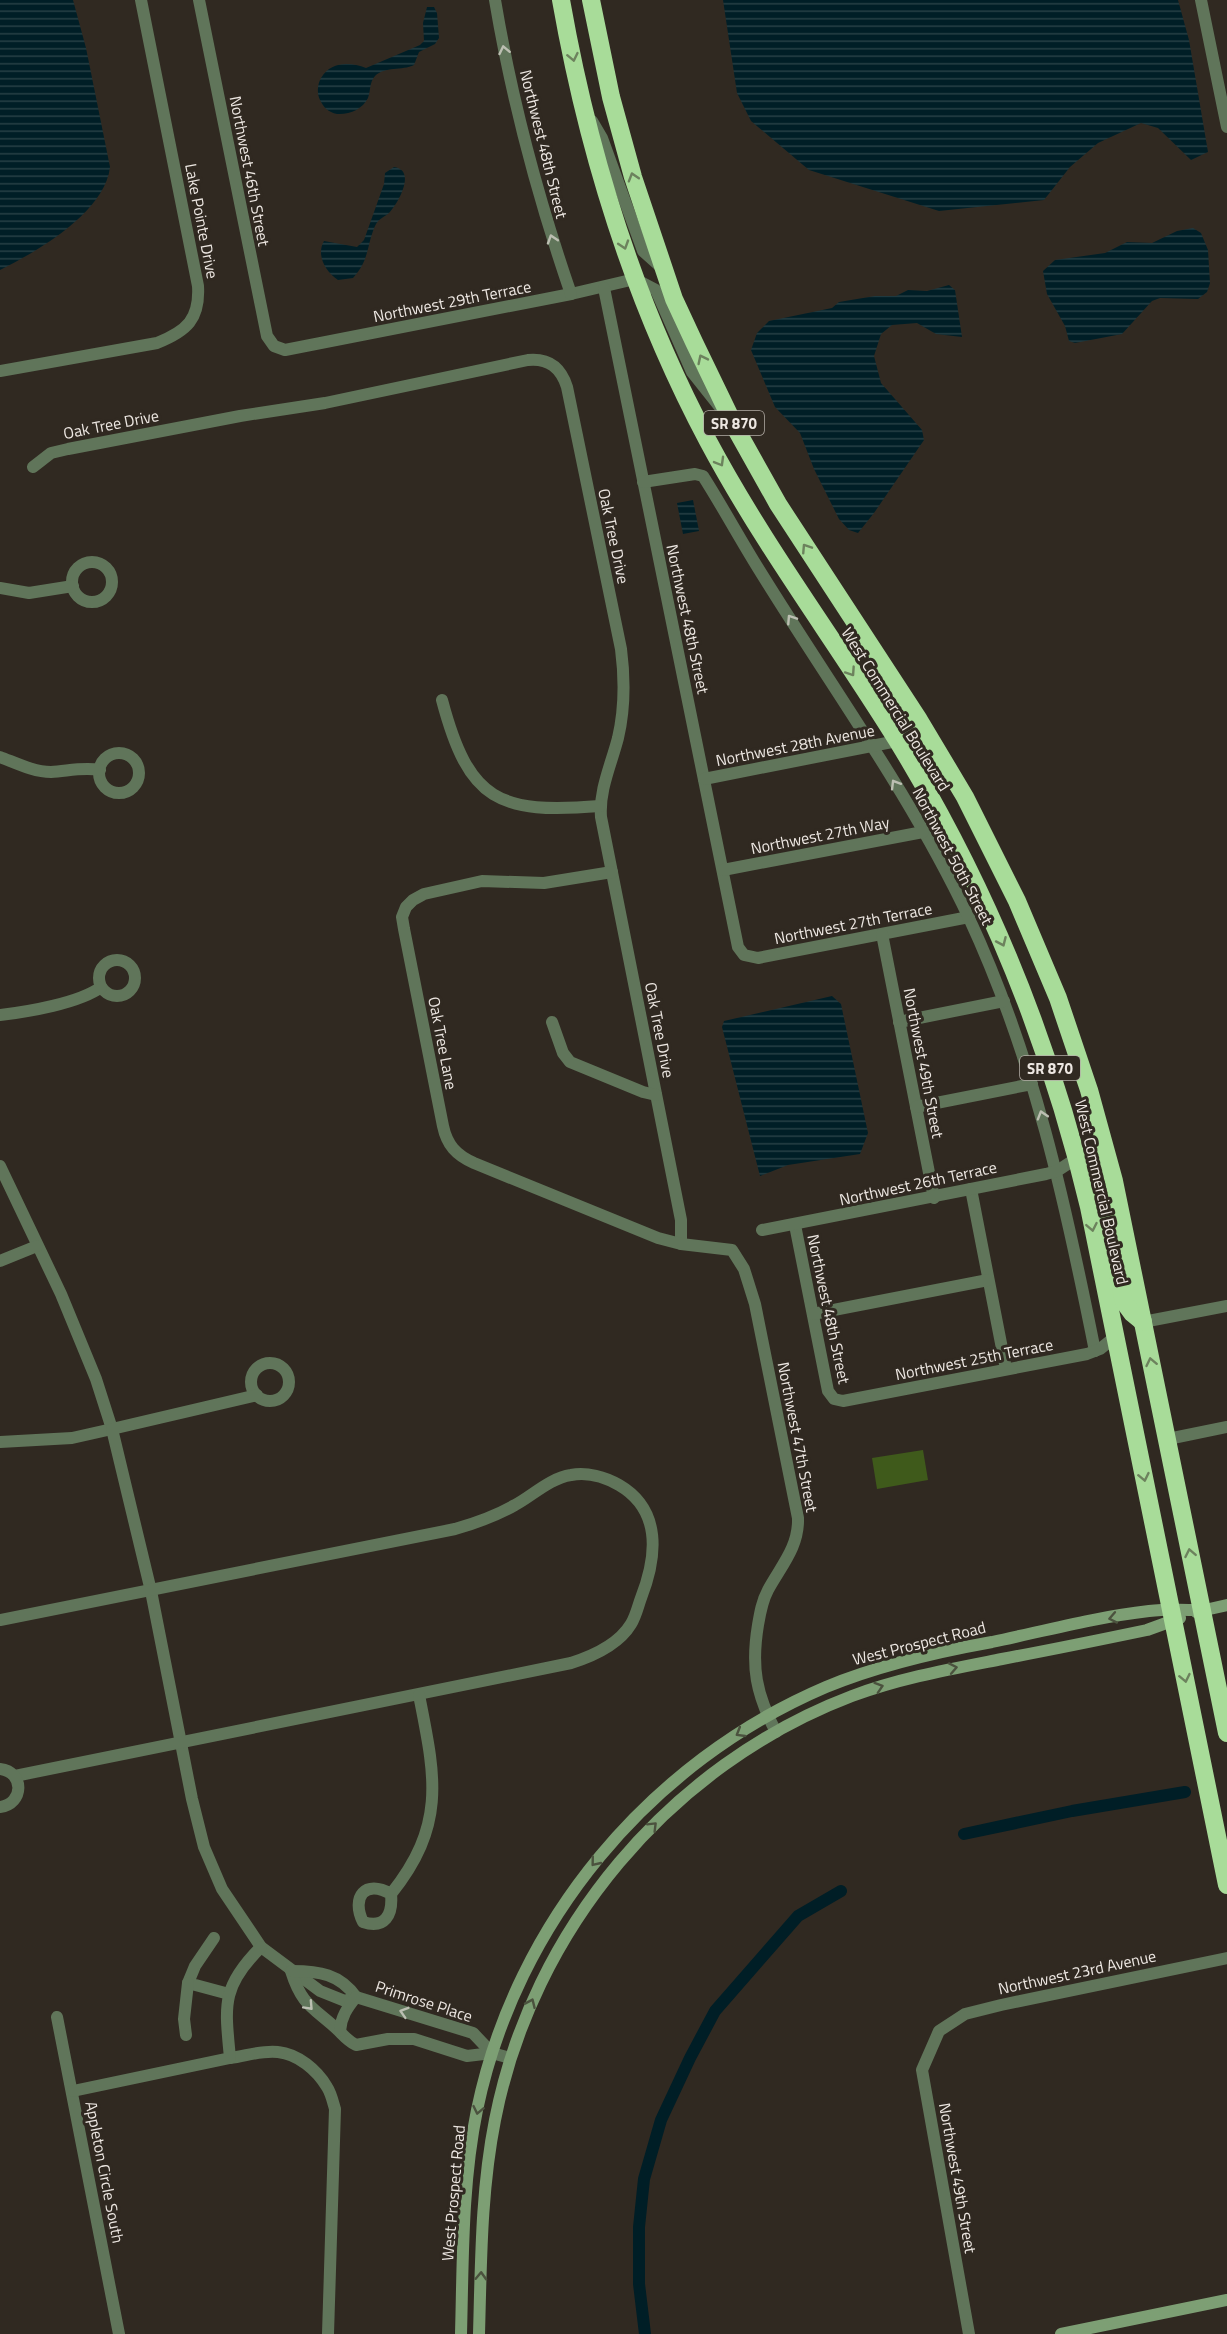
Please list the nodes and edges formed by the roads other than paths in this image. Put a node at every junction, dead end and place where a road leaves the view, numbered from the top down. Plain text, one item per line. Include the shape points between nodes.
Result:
1 (141, 0) edge
2 (200, 0) edge
3 (495, 0) edge
4 (561, 0) edge
5 (591, 0) edge
6 (1201, 0) edge
7 (582, 104) junction
8 (1227, 127) edge
9 (664, 269) junction
10 (635, 279) junction
11 (604, 288) junction
12 (571, 294) junction
13 (274, 346) joint
14 (0, 371) edge
15 (736, 429) junction
16 (33, 467) dead end
17 (643, 482) junction
18 (73, 586) dead end
19 (0, 588) edge
20 (442, 700) dead end
21 (919, 720) junction
22 (897, 741) junction
23 (873, 746) junction
24 (0, 757) edge
25 (100, 770) dead end
26 (704, 779) junction
27 (600, 806) junction
28 (923, 832) junction
29 (723, 870) junction
30 (612, 872) junction
31 (969, 917) junction
32 (882, 934) junction
33 (744, 955) joint
34 (101, 987) dead end
35 (1004, 1001) junction
36 (0, 1015) edge
37 (552, 1022) dead end
38 (899, 1022) junction
39 (1032, 1084) junction
40 (656, 1095) junction
41 (916, 1107) junction
42 (1077, 1158) junction
43 (0, 1166) edge
44 (1057, 1171) junction
45 (971, 1189) junction
46 (934, 1198) junction
47 (795, 1225) junction
48 (762, 1230) dead end
49 (681, 1244) junction
50 (37, 1246) junction
51 (0, 1261) edge
52 (988, 1280) junction
53 (1227, 1306) edge
54 (813, 1314) junction
55 (1143, 1322) junction
56 (1115, 1337) junction
57 (1095, 1351) junction
58 (1006, 1369) junction
59 (257, 1395) dead end
60 (834, 1399) joint
61 (1227, 1427) edge
62 (112, 1429) junction
63 (1168, 1439) junction
64 (0, 1442) edge
65 (151, 1591) junction
66 (1227, 1605) edge
67 (1202, 1610) junction
68 (1172, 1615) junction
69 (0, 1620) edge
70 (418, 1695) junction
71 (768, 1716) junction
72 (776, 1732) junction
73 (1227, 1733) edge
74 (181, 1742) junction
75 (0, 1769) edge
76 (15, 1776) junction
77 (1205, 1779) junction
78 (0, 1808) edge
79 (1227, 1829) edge
80 (1227, 1885) edge
81 (391, 1894) dead end
82 (214, 1938) dead end
83 (261, 1947) junction
84 (1227, 1958) edge
85 (291, 1971) junction
86 (188, 1983) junction
87 (229, 1994) junction
88 (357, 1996) junction
89 (57, 2017) dead end
90 (340, 2031) junction
91 (939, 2031) joint
92 (186, 2035) dead end
93 (492, 2053) junction
94 (230, 2058) junction
95 (510, 2058) junction
96 (73, 2091) junction
97 (1227, 2300) edge
98 (118, 2334) edge
99 (328, 2334) edge
100 (461, 2334) edge
101 (479, 2334) edge
102 (969, 2334) edge
103 (1061, 2334) edge

1 - 14 street, Lake Pointe Drive via 199,304 189,324 157,343
2 - 13 street, Northwest 46th Street via 267,336
12 -> 3 street, Northwest 48th Street via 522,134
4 -> 7 highway, West Commercial Boulevard / SR 870
9 -> 5 highway, West Commercial Boulevard / SR 870 via 611,96
6 - 8 street
7 - 9 street, West Commercial Boulevard via 602,138 643,251
7 -> 10 highway, West Commercial Boulevard / SR 870
15 -> 9 highway, West Commercial Boulevard / SR 870
10 - 11 street, Northwest 29th Terrace
10 - 15 street, West Commercial Boulevard via 656,290 692,372
10 -> 22 highway, West Commercial Boulevard / SR 870 via 666,356 708,441 754,522
11 - 12 street, Northwest 29th Terrace
11 - 17 street, Northwest 48th Street
12 - 13 street, Northwest 29th Terrace via 285,350
21 -> 15 highway, West Commercial Boulevard / SR 870 via 778,504
16 - 27 street, Oak Tree Drive via 51,453 68,448 325,403 528,360 555,365 567,387 624,669 621,724
23 -> 17 street, Northwest 50th Street via 703,476
17 - 26 street, Northwest 48th Street
18 - 19 street via 29,593
20 - 27 street via 460,755 492,795 540,808
21 - 22 street, Northwest 28th Avenue
21 - 55 highway, West Commercial Boulevard / SR 870 via 1004,873 1058,998 1106,1151
22 - 23 street, Northwest 28th Avenue
22 -> 42 highway, West Commercial Boulevard / SR 870 via 956,847 1004,946 1052,1073
23 - 26 street, Northwest 28th Avenue
28 -> 23 street, Northwest 50th Street
24 - 25 street via 41,771
26 - 29 street, Northwest 48th Street
27 - 30 street, Oak Tree Drive
28 - 29 street, Northwest 27th Way
28 - 31 street, Northwest 50th Street
29 - 33 street, Northwest 48th Street via 738,946
30 - 40 street, Oak Tree Drive
30 - 49 street, Oak Tree Lane via 555,882 482,881 424,894 406,907 402,917 404,929 443,1126 455,1152 665,1241
31 - 32 street, Northwest 27th Terrace
31 - 35 street, Northwest 50th Street
32 - 33 street, Northwest 27th Terrace via 758,958
32 - 38 street, Northwest 49th Street
34 - 36 street via 74,1000
35 - 38 street
35 - 39 street, Northwest 50th Street
37 - 40 street via 570,1062
38 - 41 street, Northwest 49th Street
39 - 41 street
44 -> 39 street, Northwest 50th Street
40 - 49 street, Oak Tree Drive via 681,1220
41 - 46 street, Northwest 49th Street
42 - 44 street, Northwest 26th Terrace
42 - 55 highway via 1103,1210 1124,1302
42 -> 56 highway, West Commercial Boulevard / SR 870
43 - 50 street
44 - 45 street, Northwest 26th Terrace
44 - 57 street, Northwest 50th Street
45 - 46 street, Northwest 26th Terrace
45 - 52 street
46 - 47 street, Northwest 26th Terrace
47 - 48 street, Northwest 26th Terrace
47 - 54 street, Northwest 48th Street
49 - 71 street, Northwest 47th Street via 732,1250 744,1269 755,1304 798,1518 794,1544 763,1603 755,1644 755,1675
50 - 51 street
50 - 62 street via 96,1379
52 - 54 street
52 - 58 street
53 - 55 street
54 - 60 street, Northwest 48th Street via 828,1391
63 -> 55 highway, West Commercial Boulevard / SR 870
56 - 57 street, Northwest 25th Terrace
56 -> 68 highway, West Commercial Boulevard / SR 870
57 - 58 street, Northwest 25th Terrace
58 - 60 street, Northwest 25th Terrace via 843,1401
59 - 62 street
61 - 63 street
62 - 64 street via 72,1438
62 - 65 street
67 -> 63 highway, West Commercial Boulevard / SR 870
65 - 69 street
65 - 70 street via 455,1529 504,1510 570,1475 608,1479 632,1493 647,1515 654,1539 650,1577 631,1624 616,1640 592,1656 571,1663
65 - 74 street
66 - 67 main road, West Prospect Road
67 - 68 main road, West Prospect Road
67 - 73 highway, West Commercial Boulevard / SR 870
68 -> 71 main road, West Prospect Road via 1149,1611 922,1656 829,1686
72 -> 68 main road, West Prospect Road via 852,1696 907,1678 1148,1630
68 -> 77 highway, West Commercial Boulevard / SR 870
70 - 74 street
70 - 81 street via 432,1769 430,1814 421,1849
71 - 72 street, Northwest 47th Street
71 -> 93 main road, West Prospect Road via 682,1774 605,1850 565,1903 533,1956 514,1993
95 -> 72 main road, West Prospect Road via 554,1956 613,1870 692,1790
74 - 76 street
74 - 83 street via 204,1847 222,1889
75 - 76 street
76 - 78 street via 19,1787 16,1799
77 - 79 highway
77 - 80 highway, West Commercial Boulevard / SR 870
82 - 86 street
83 - 85 street
83 - 87 street via 245,1963
84 - 91 street, Northwest 23rd Avenue via 1000,2005 966,2014
85 - 88 street via 318,1971 334,1977
85 - 88 street via 336,1999 345,2001
85 -> 90 street via 303,2001
86 - 87 street
86 - 92 street
87 - 94 street via 226,2022
88 - 90 street via 344,2015
93 -> 88 street, Primrose Place via 473,2033
89 - 96 street, Appleton Circle South
90 - 93 street via 356,2045 414,2039 467,2056
91 - 102 street, Northwest 49th Street via 922,2070
93 - 95 street
93 -> 100 main road, West Prospect Road via 477,2110 468,2170
94 - 96 street
94 - 99 street via 280,2052 298,2058 328,2088 335,2109
101 -> 95 main road, West Prospect Road via 487,2165
96 - 98 street, Appleton Circle South
97 - 103 main road

